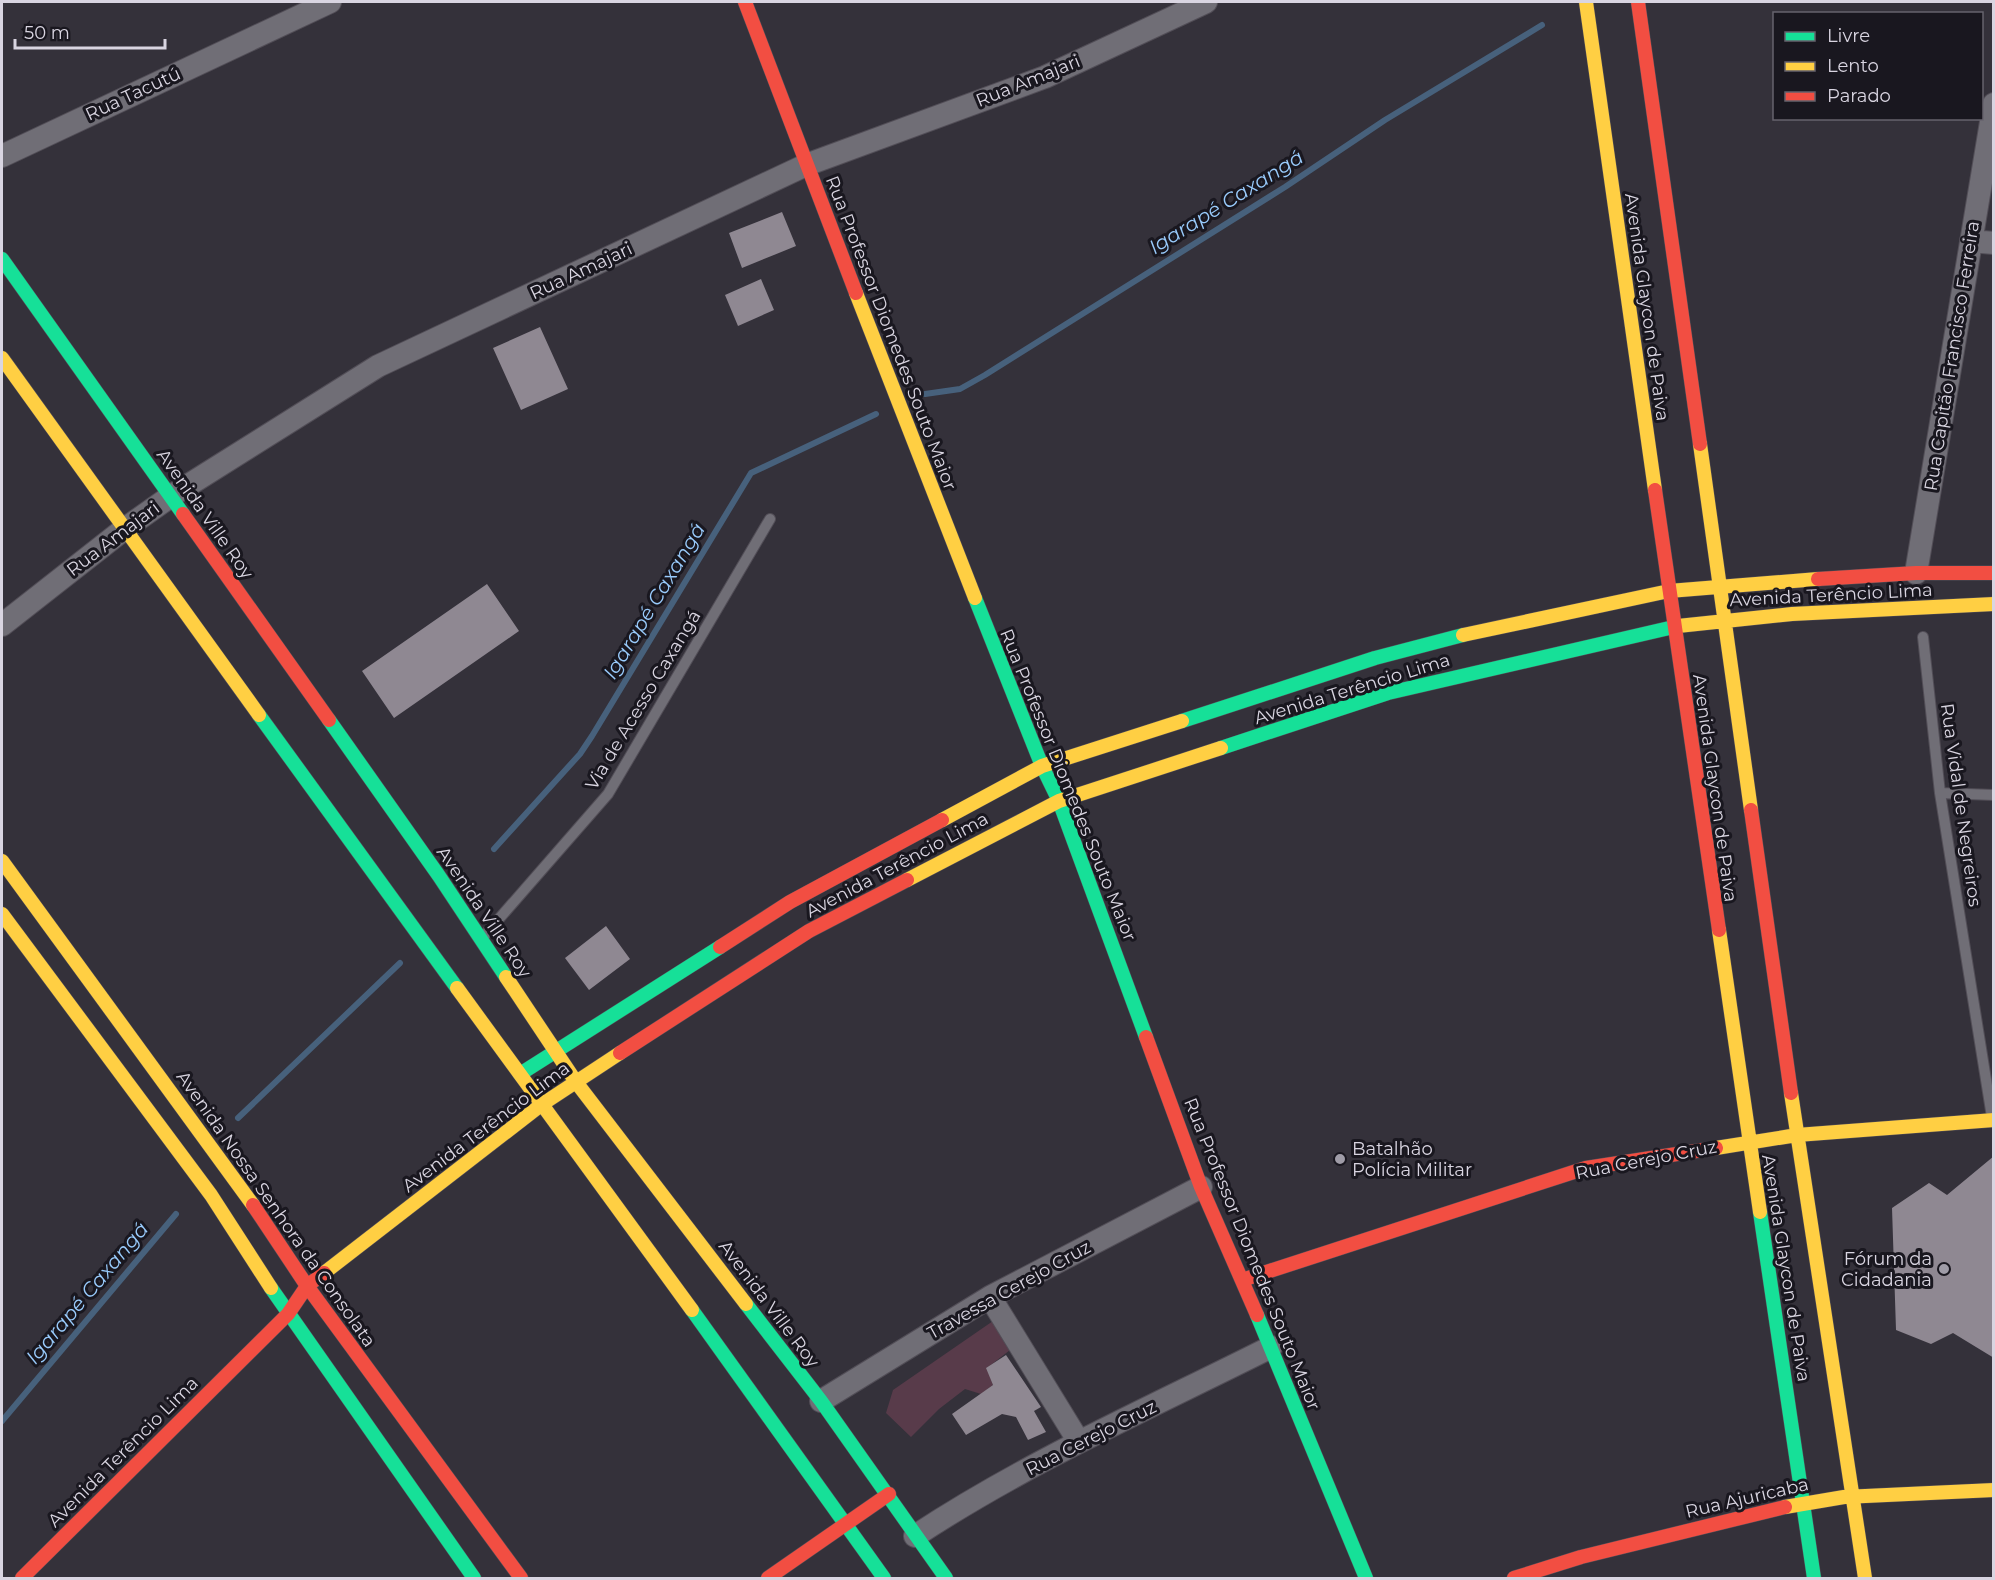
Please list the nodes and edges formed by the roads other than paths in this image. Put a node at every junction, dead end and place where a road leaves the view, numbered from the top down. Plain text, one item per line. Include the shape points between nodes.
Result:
1 (330, 2) edge
2 (745, 2) edge
3 (1206, 2) edge
4 (1586, 2) edge
5 (1638, 2) edge
6 (1994, 104) edge
7 (2, 156) edge
8 (806, 165) junction
9 (1982, 242) edge
10 (2, 259) edge
11 (2, 358) edge
12 (171, 496) junction
13 (770, 519) dead end
14 (123, 530) junction
15 (1916, 573) junction
16 (1994, 573) edge
17 (1719, 585) junction
18 (1669, 591) junction
19 (1994, 604) edge
20 (1725, 619) junction
21 (2, 625) edge
22 (1674, 626) junction
23 (1456, 637) junction
24 (1923, 637) dead end
25 (1461, 665) junction
26 (1042, 766) junction
27 (1940, 793) junction
28 (1994, 795) edge
29 (1059, 801) junction
30 (2, 861) edge
31 (2, 914) edge
32 (477, 936) junction
33 (557, 1049) junction
34 (520, 1074) junction
35 (576, 1082) junction
36 (541, 1104) junction
37 (1993, 1120) edge
38 (1797, 1135) junction
39 (1748, 1141) junction
40 (1201, 1187) junction
41 (1242, 1280) junction
42 (307, 1286) junction
43 (990, 1297) junction
44 (288, 1314) junction
45 (1271, 1347) junction
46 (820, 1401) junction
47 (1079, 1442) junction
48 (1994, 1490) edge
49 (889, 1494) junction
50 (1851, 1497) junction
51 (1803, 1502) junction
52 (845, 1526) junction
53 (915, 1536) junction
54 (22, 1578) edge
55 (474, 1578) edge
56 (521, 1578) edge
57 (768, 1578) edge
58 (884, 1578) edge
59 (946, 1578) edge
60 (1366, 1578) edge
61 (1514, 1578) edge
62 (1814, 1578) edge
63 (1864, 1578) edge

1 - 7 street, Rua Tacutú
2 - 8 main road, Rua Professor Diomedes Souto Maior
3 - 8 street, Rua Amajari via 1045,77
4 - 18 main road, Avenida Glaycon de Paiva
5 - 17 main road, Avenida Glaycon de Paiva
6 - 9 street, Rua Capitão Francisco Ferreira
8 - 12 street, Rua Amajari via 378,366
8 - 26 main road, Rua Professor Diomedes Souto Maior
9 - 15 street, Rua Capitão Francisco Ferreira
10 - 12 main road, Avenida Ville Roy
11 - 14 main road
12 - 14 street, Rua Amajari
12 - 32 main road, Avenida Ville Roy via 439,876
13 - 32 lane, Via de Acesso Caxangá via 608,794
14 - 21 street, Rua Amajari
14 - 34 main road
15 - 16 main road, Avenida Terêncio Lima
15 - 17 main road, Avenida Terêncio Lima
17 - 18 main road, Avenida Terêncio Lima
17 - 20 main road, Avenida Glaycon de Paiva
18 - 22 main road, Avenida Glaycon de Paiva
18 - 23 main road, Avenida Terêncio Lima
19 - 20 main road, Avenida Terêncio Lima
20 - 22 main road, Avenida Terêncio Lima
20 - 38 main road, Avenida Glaycon de Paiva
22 - 25 main road, Avenida Terêncio Lima
22 - 39 main road, Avenida Glaycon de Paiva
23 - 25 main road
23 - 26 main road, Avenida Terêncio Lima via 1375,658
24 - 27 lane, Rua Vidal de Negreiros
25 - 29 main road, Avenida Terêncio Lima via 1388,693
26 - 29 main road, Rua Professor Diomedes Souto Maior
26 - 33 main road, Avenida Terêncio Lima via 790,902
27 - 28 lane
27 - 37 lane, Rua Vidal de Negreiros
29 - 35 main road, Avenida Terêncio Lima via 809,931
29 - 40 main road, Rua Professor Diomedes Souto Maior
30 - 42 main road, Avenida Nossa Senhora da Consolata via 231,1172
31 - 44 main road via 211,1195
32 - 33 main road, Avenida Ville Roy
33 - 34 main road, Avenida Terêncio Lima
33 - 35 main road, Avenida Ville Roy
34 - 36 main road
35 - 36 main road, Avenida Terêncio Lima
35 - 46 main road, Avenida Ville Roy
36 - 42 main road, Avenida Terêncio Lima
36 - 52 main road via 782,1432
37 - 38 main road, Rua Cerejo Cruz
38 - 39 main road, Rua Cerejo Cruz
38 - 50 main road, Avenida Glaycon de Paiva
39 - 41 main road, Rua Cerejo Cruz via 1586,1168
39 - 51 main road, Avenida Glaycon de Paiva
40 - 41 main road, Rua Professor Diomedes Souto Maior
40 - 43 street, Travessa Cerejo Cruz
41 - 45 main road, Rua Professor Diomedes Souto Maior
42 - 44 main road, Avenida Terêncio Lima
42 - 56 main road, Avenida Nossa Senhora da Consolata
43 - 46 street, Travessa Cerejo Cruz
43 - 47 street
44 - 54 main road, Avenida Terêncio Lima
44 - 55 main road
45 - 47 street, Rua Cerejo Cruz
45 - 60 main road, Rua Professor Diomedes Souto Maior
46 - 49 main road, Avenida Ville Roy
47 - 53 street, Rua Cerejo Cruz
48 - 50 main road, Rua Ajuricaba
49 - 52 main road
49 - 53 main road, Avenida Ville Roy
50 - 51 main road, Rua Ajuricaba
50 - 63 main road, Avenida Glaycon de Paiva
51 - 61 main road, Rua Ajuricaba via 1581,1557
51 - 62 main road, Avenida Glaycon de Paiva
52 - 57 main road
52 - 58 main road
53 - 59 main road, Avenida Ville Roy

